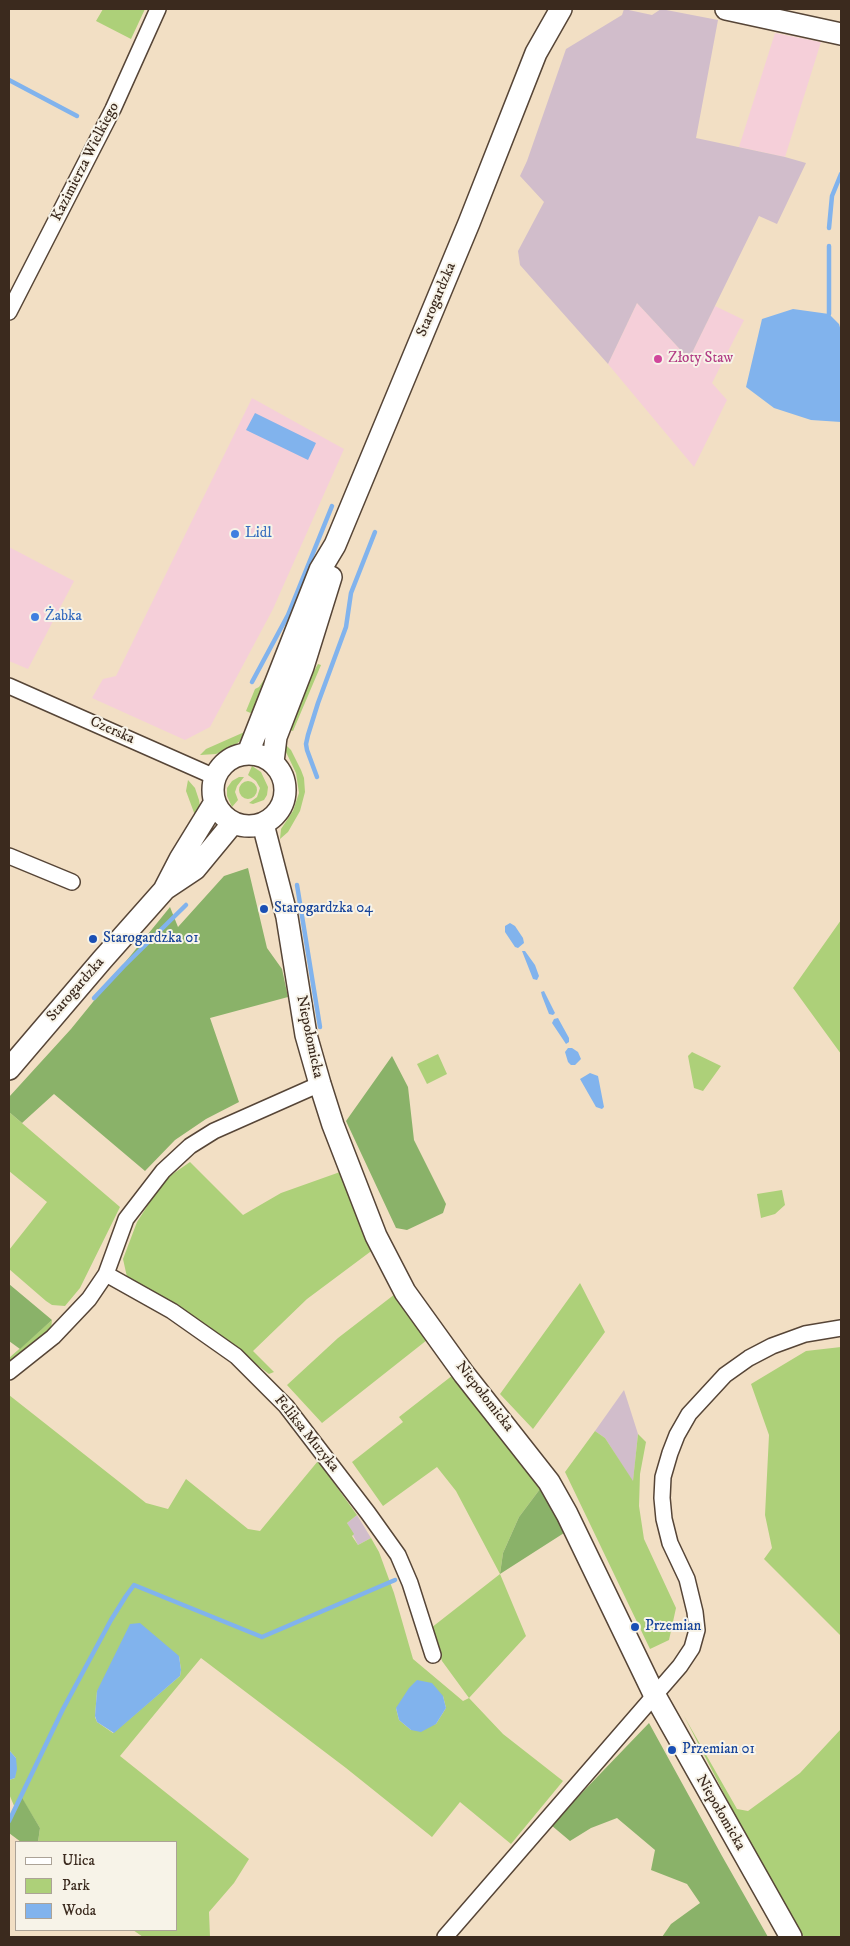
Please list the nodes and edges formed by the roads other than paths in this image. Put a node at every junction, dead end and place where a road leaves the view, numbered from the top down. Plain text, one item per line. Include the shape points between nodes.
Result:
1 (158, 9) edge
2 (543, 9) edge
3 (561, 9) edge
4 (726, 9) edge
5 (841, 34) edge
6 (536, 53) junction
7 (9, 312) edge
8 (335, 545) junction
9 (9, 686) edge
10 (248, 753) junction
11 (273, 762) junction
12 (215, 777) junction
13 (214, 802) junction
14 (233, 823) junction
15 (263, 824) junction
16 (9, 856) edge
17 (72, 882) dead end
18 (165, 889) junction
19 (9, 1069) edge
20 (320, 1084) junction
21 (106, 1274) junction
22 (841, 1328) edge
23 (9, 1372) edge
24 (433, 1655) dead end
25 (654, 1694) junction
26 (445, 1937) edge
27 (791, 1937) edge

1 - 7 street, Kazimierza Wielkiego via 112,110
2 - 6 main road, Starogardzka
3 - 6 main road, Starogardzka
4 - 5 main road
6 - 8 main road, Starogardzka
8 - 10 main road, Starogardzka via 320,570
8 - 11 main road, Starogardzka via 332,575 303,667 276,737
9 - 12 street, Czerska
10 - 11 main road
10 - 12 main road via 228,760
11 - 15 main road via 285,783 285,796 274,817
12 - 13 main road
13 - 14 main road
13 - 18 main road, Starogardzka
14 - 15 main road via 243,826
14 - 18 main road, Starogardzka via 195,869
15 - 20 main road, Niepołomicka via 287,917 306,1035
16 - 17 street
18 - 19 main road, Starogardzka
20 - 21 street via 214,1131 190,1146 163,1171 126,1219
20 - 25 main road, Niepołomicka via 370,1220 405,1292 464,1374 549,1482
21 - 23 street via 89,1299 52,1337
21 - 24 street, Feliksa Muzyka via 172,1311 236,1356 286,1406 398,1554
22 - 25 street via 805,1334 749,1358 725,1375 689,1414 677,1435 663,1477 663,1512 670,1543 687,1579 697,1630 692,1648 680,1666
25 - 26 street
25 - 27 main road, Niepołomicka

